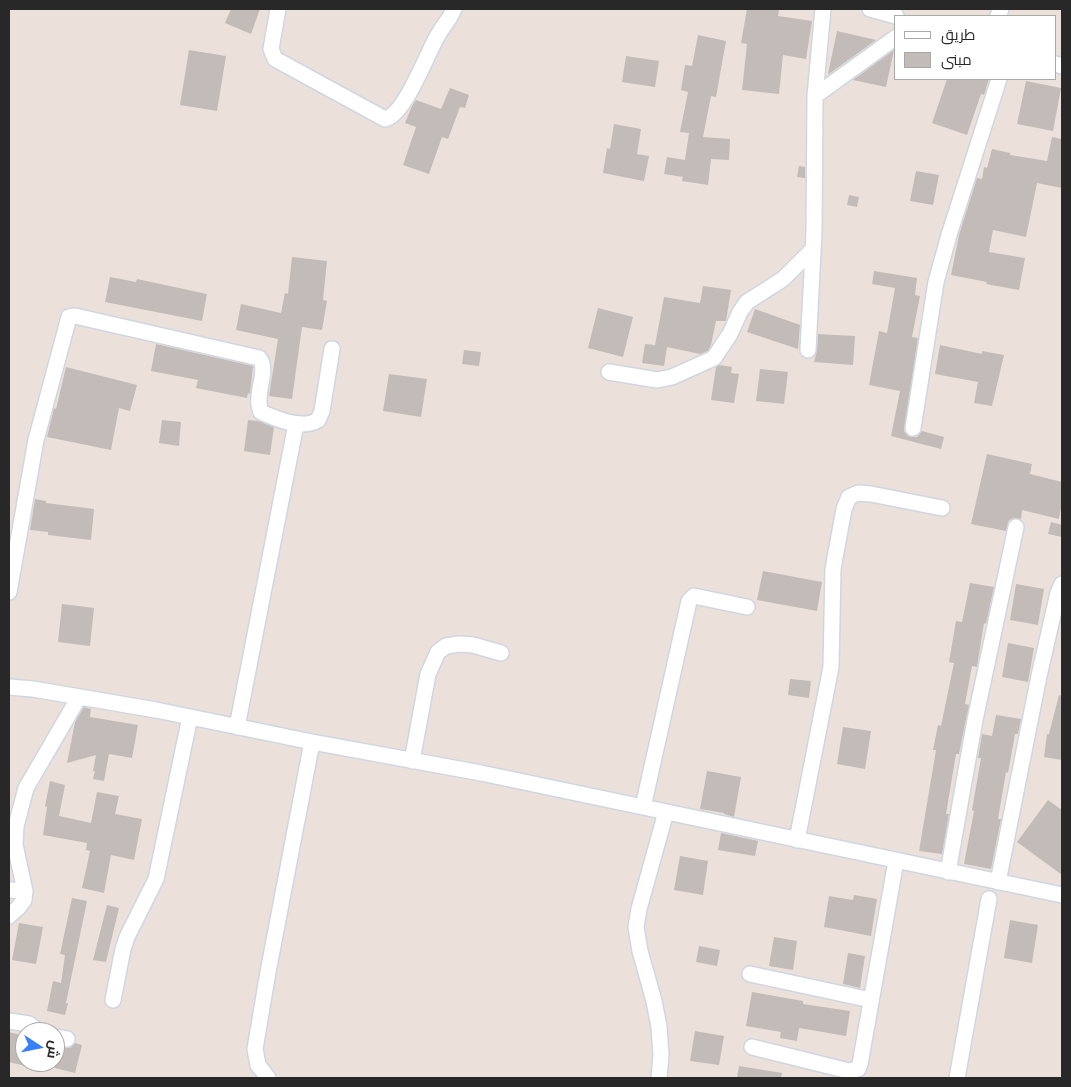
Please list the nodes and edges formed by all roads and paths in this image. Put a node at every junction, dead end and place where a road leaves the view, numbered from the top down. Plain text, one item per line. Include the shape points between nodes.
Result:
1 (278, 9) edge
2 (454, 9) edge
3 (823, 9) edge
4 (870, 9) edge
5 (894, 15) edge
6 (894, 39) edge
7 (999, 80) edge
8 (815, 96) junction
9 (813, 249) junction
10 (332, 349) dead end
11 (808, 350) dead end
12 (609, 372) dead end
13 (296, 424) junction
14 (913, 428) dead end
15 (942, 508) dead end
16 (1016, 527) dead end
17 (1062, 584) edge
18 (9, 592) edge
19 (747, 607) dead end
20 (501, 653) dead end
21 (9, 687) edge
22 (79, 697) junction
23 (190, 717) junction
24 (237, 727) junction
25 (312, 742) junction
26 (412, 760) junction
27 (643, 808) junction
28 (666, 812) junction
29 (798, 840) junction
30 (896, 861) junction
31 (948, 872) junction
32 (998, 882) junction
33 (9, 890) edge
34 (25, 891) junction
35 (1062, 895) edge
36 (989, 899) dead end
37 (9, 916) edge
38 (750, 974) dead end
39 (113, 1000) dead end
40 (872, 1000) junction
41 (752, 1047) dead end
42 (268, 1078) edge
43 (659, 1078) edge
44 (957, 1078) edge

1 - 2 street via 271,49 275,59 385,119 393,115 413,87
3 - 8 street
4 - 5 street
6 - 8 street
7 - 14 street via 936,282
8 - 9 street
9 - 11 street
9 - 12 street via 783,279 747,302 714,358 672,377 657,380
10 - 13 street via 318,420
13 - 18 street via 261,412 258,407 264,367 259,358 69,317 36,440
13 - 24 street
15 - 29 street via 858,493 849,497 833,570 831,667
16 - 31 street
17 - 32 street via 1039,676
19 - 27 street via 705,597 694,596 689,601
20 - 26 street via 459,644 446,646 438,652 428,674
21 - 22 street
22 - 23 street
22 - 34 street via 26,788 16,826 15,845
23 - 24 street
23 - 39 street via 156,879 127,937
24 - 25 street
25 - 26 street
25 - 42 street via 255,1049 258,1065
26 - 27 street
27 - 28 street
28 - 29 street
28 - 43 street via 638,909 636,927 659,1027
29 - 30 street
30 - 31 street
30 - 40 street
31 - 32 street
32 - 35 street
33 - 34 street
34 - 37 street via 24,900
36 - 44 street
38 - 40 street
40 - 41 street via 858,1069 849,1071

